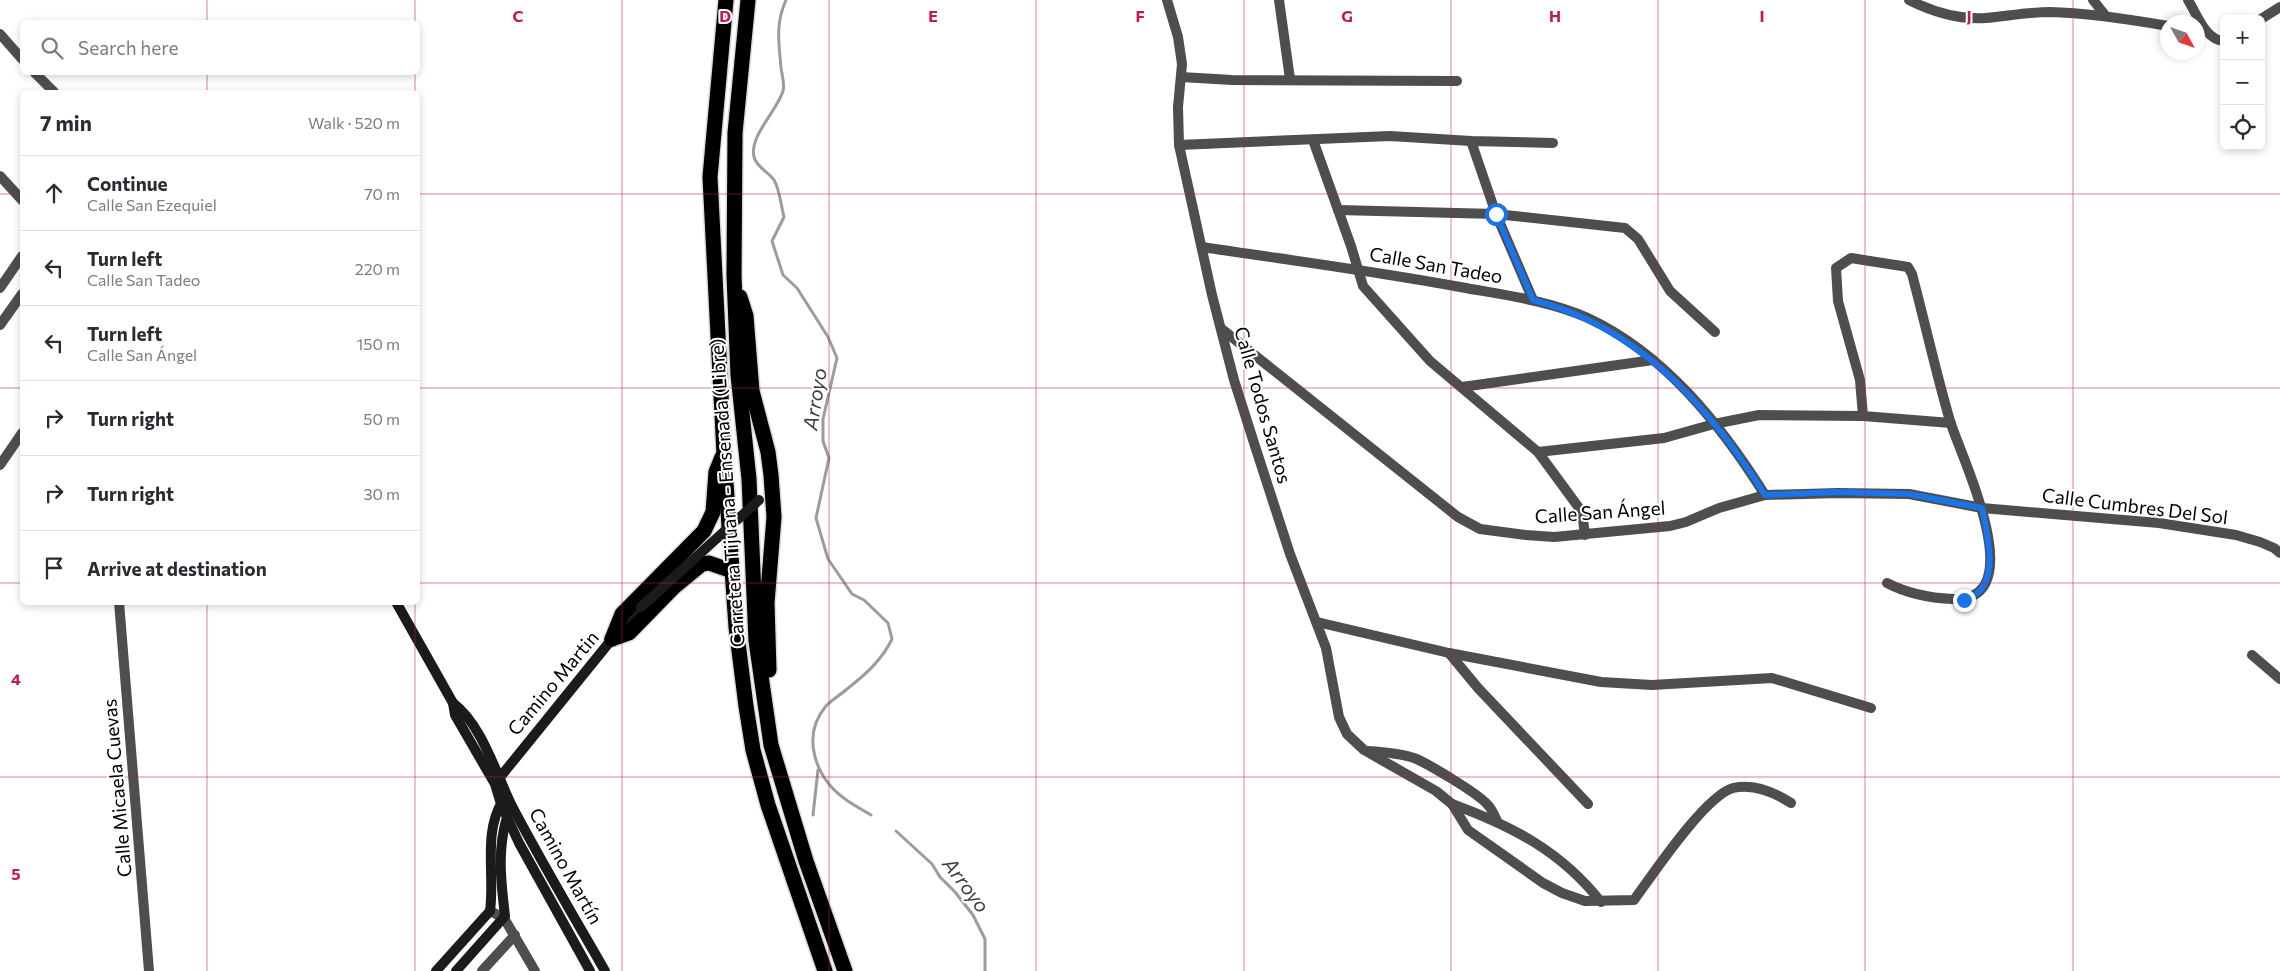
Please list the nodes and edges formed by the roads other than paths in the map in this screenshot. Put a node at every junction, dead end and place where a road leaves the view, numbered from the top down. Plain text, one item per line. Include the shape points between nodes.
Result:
1 (726, 0) edge
2 (748, 0) edge
3 (1167, 0) edge
4 (1279, 0) edge
5 (1909, 0) edge
6 (2093, 0) edge
7 (2188, 0) edge
8 (2280, 7) edge
9 (2105, 15) junction
10 (2195, 15) edge
11 (2265, 16) edge
12 (2160, 25) edge
13 (2205, 33) edge
14 (0, 34) edge
15 (2220, 40) edge
16 (20, 57) edge
17 (37, 75) edge
18 (1181, 77) junction
19 (1290, 79) junction
20 (1456, 81) dead end
21 (52, 90) edge
22 (1313, 140) junction
23 (1471, 141) junction
24 (1553, 143) dead end
25 (1179, 145) junction
26 (0, 176) edge
27 (20, 198) edge
28 (1338, 210) junction
29 (1496, 214) junction
30 (1202, 247) junction
31 (20, 259) edge
32 (1356, 268) junction
33 (734, 276) junction
34 (0, 288) edge
35 (20, 297) edge
36 (1533, 300) junction
37 (0, 325) edge
38 (1223, 330) junction
39 (1715, 332) dead end
40 (1652, 360) junction
41 (1462, 387) junction
42 (1863, 416) junction
43 (1951, 423) junction
44 (1714, 424) junction
45 (20, 436) edge
46 (1538, 452) junction
47 (724, 454) junction
48 (0, 465) edge
49 (766, 495) junction
50 (1765, 495) junction
51 (1982, 508) junction
52 (1585, 535) junction
53 (2280, 553) edge
54 (732, 571) junction
55 (1887, 583) dead end
56 (119, 605) edge
57 (398, 605) edge
58 (1317, 622) junction
59 (612, 639) junction
60 (1449, 653) junction
61 (2252, 655) dead end
62 (2280, 679) edge
63 (764, 703) junction
64 (1871, 708) dead end
65 (1364, 750) junction
66 (497, 779) junction
67 (508, 795) junction
68 (1791, 803) dead end
69 (501, 804) junction
70 (1452, 804) junction
71 (1588, 804) dead end
72 (512, 806) junction
73 (507, 818) junction
74 (1496, 821) junction
75 (1601, 902) junction
76 (490, 911) junction
77 (504, 918) junction
78 (515, 935) junction
79 (149, 971) edge
80 (436, 971) edge
81 (456, 971) edge
82 (482, 971) edge
83 (535, 971) edge
84 (590, 971) edge
85 (605, 971) edge
86 (825, 971) edge
87 (845, 971) edge

1 - 47 highway, Carretera Tijuana - Ensenada (Libre) via 710,177
2 - 33 highway, Carretera Tijuana - Ensenada (Libre) via 735,133
3 - 18 street, Calle Todos Santos via 1178,37
4 - 19 street
5 - 9 street via 1938,13 1967,17 2050,12
6 - 9 street
7 - 10 street
8 - 11 street
9 - 12 street
13 - 15 street
14 - 16 street
17 - 21 street
18 - 19 street
18 - 25 street, Calle Todos Santos
19 - 20 street
22 - 23 street via 1390,136
22 - 25 street
22 - 28 street
23 - 24 street
23 - 29 street
25 - 30 street, Calle Todos Santos
26 - 27 street
28 - 29 street
28 - 32 street
29 - 36 street
29 - 39 street via 1626,228 1638,239 1670,291
30 - 32 street, Calle San Tadeo
30 - 38 street, Calle Todos Santos
31 - 34 street
32 - 36 street, Calle San Tadeo
32 - 41 street via 1363,286 1401,329
33 - 49 highway via 746,316 752,392 768,452
33 - 63 highway, Carretera Tijuana - Ensenada (Libre) via 738,375 750,479 756,641
35 - 37 street
36 - 40 street, Calle San Tadeo via 1589,319
38 - 52 street, Calle San Ángel via 1458,517 1480,528 1526,535
38 - 58 street, Calle Todos Santos via 1234,380 1254,443 1290,554
40 - 41 street
40 - 44 street, Calle San Tadeo via 1691,395
41 - 46 street
42 - 43 street
42 - 43 street via 1860,380 1838,301 1836,268 1851,258 1908,267
42 - 44 street via 1759,415
43 - 51 street
44 - 46 street via 1664,438
44 - 50 street, Calle San Tadeo via 1745,462
45 - 48 street
46 - 52 street via 1582,512
47 - 54 highway, Carretera Tijuana - Ensenada (Libre)
47 - 59 highway via 716,472 713,512 704,530 622,614
49 - 59 street, Camino Martin, bridge via 641,607
49 - 63 highway via 774,517 767,603 770,678
50 - 51 street, Calle San Ángel via 1909,494
50 - 52 street, Calle San Ángel via 1670,526
51 - 53 street, Calle Cumbres Del Sol via 2159,523 2236,536 2267,545
51 - 55 street via 1989,556 1988,576 1981,592 1964,600 1937,599 1913,594
54 - 59 highway via 709,563 702,564 629,632
54 - 86 highway, Carretera Tijuana - Ensenada (Libre) via 742,676 754,750 768,805
56 - 79 street, Calle Micaela Cuevas
57 - 66 street via 453,703 464,711
58 - 60 street
58 - 65 street, Calle Todos Santos via 1326,648 1339,717 1347,734
59 - 66 street, Camino Martin
60 - 64 street via 1626,684 1772,678
60 - 71 street
61 - 62 street
63 - 87 highway, Carretera Tijuana - Ensenada (Libre) via 771,745 788,803
65 - 70 street via 1414,776
65 - 74 street via 1393,752 1416,759 1486,802
66 - 67 street, Camino Martín
66 - 69 street, Camino Martín
67 - 69 street
67 - 72 street, Camino Martín
68 - 75 street via 1774,792 1761,789 1733,788 1723,793 1711,802 1676,844 1634,900
69 - 73 street, Camino Martín
69 - 76 street via 492,838
70 - 74 street
70 - 75 street via 1468,830 1525,871 1562,893 1585,901
72 - 73 street
72 - 85 street, Camino Martín
73 - 77 street via 501,840 499,869
73 - 84 street, Camino Martín
74 - 75 street via 1568,866
76 - 77 street
76 - 80 street
77 - 78 street
77 - 81 street
78 - 82 street
78 - 83 street

